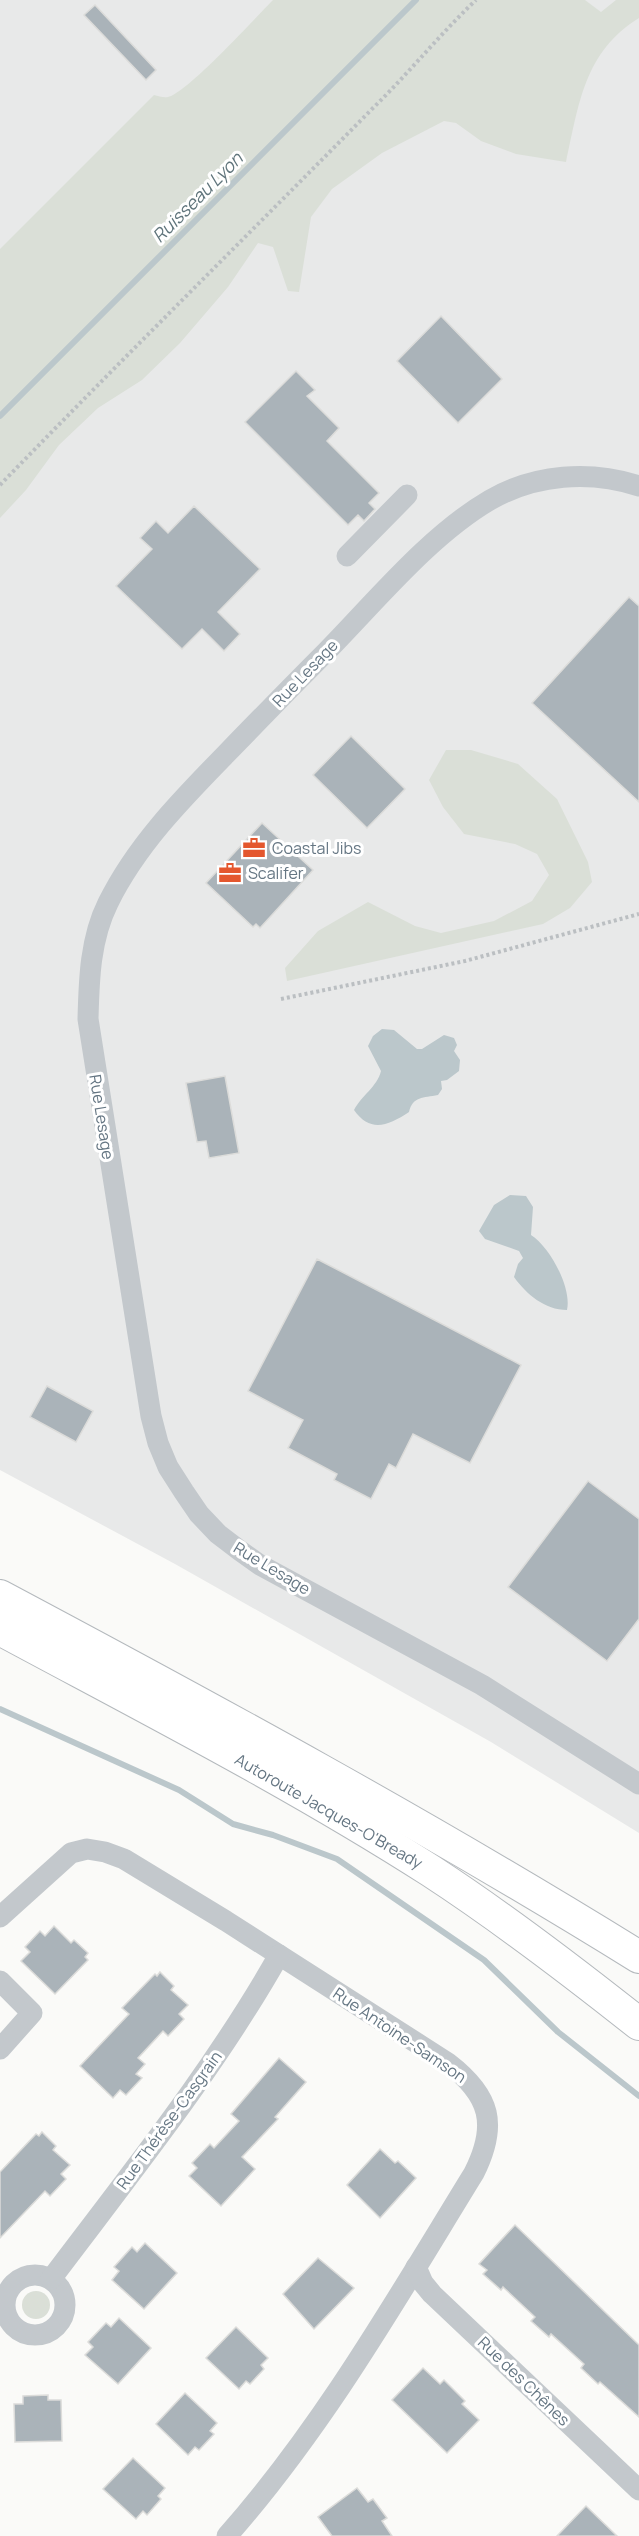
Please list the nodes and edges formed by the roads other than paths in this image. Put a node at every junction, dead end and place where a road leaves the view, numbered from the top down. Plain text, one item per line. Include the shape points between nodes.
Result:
1 (639, 486) edge
2 (407, 495) dead end
3 (347, 556) dead end
4 (0, 1596) edge
5 (0, 1629) edge
6 (639, 1784) edge
7 (0, 1917) edge
8 (279, 1955) junction
9 (639, 1957) edge
10 (0, 1981) edge
11 (639, 2024) edge
12 (0, 2049) edge
13 (416, 2267) junction
14 (51, 2279) dead end
15 (639, 2490) edge
16 (227, 2536) edge

1 - 6 street, Rue Lesage via 618,479 571,476 516,487 461,519 417,559 198,782 144,844 121,877 97,931 88,1019 151,1416 168,1467 199,1514 218,1534 260,1565 482,1686
2 - 3 street
4 - 9 highway, Autoroute Jacques-O'Bready via 305,1760
5 - 11 highway, Autoroute Jacques-O'Bready via 249,1764 399,1852 511,1925
7 - 8 street, Rue Antoine-Samson via 63,1859 87,1849 124,1859
8 - 13 street, Rue Antoine-Samson via 448,2064 476,2088 483,2102 487,2119 484,2154
8 - 14 street, Rue Thérèse-Casgrain via 200,2078
10 - 12 street via 32,2013
13 - 15 street, Rue des Chênes via 432,2294
13 - 16 street, Rue Antoine-Samson via 324,2414

